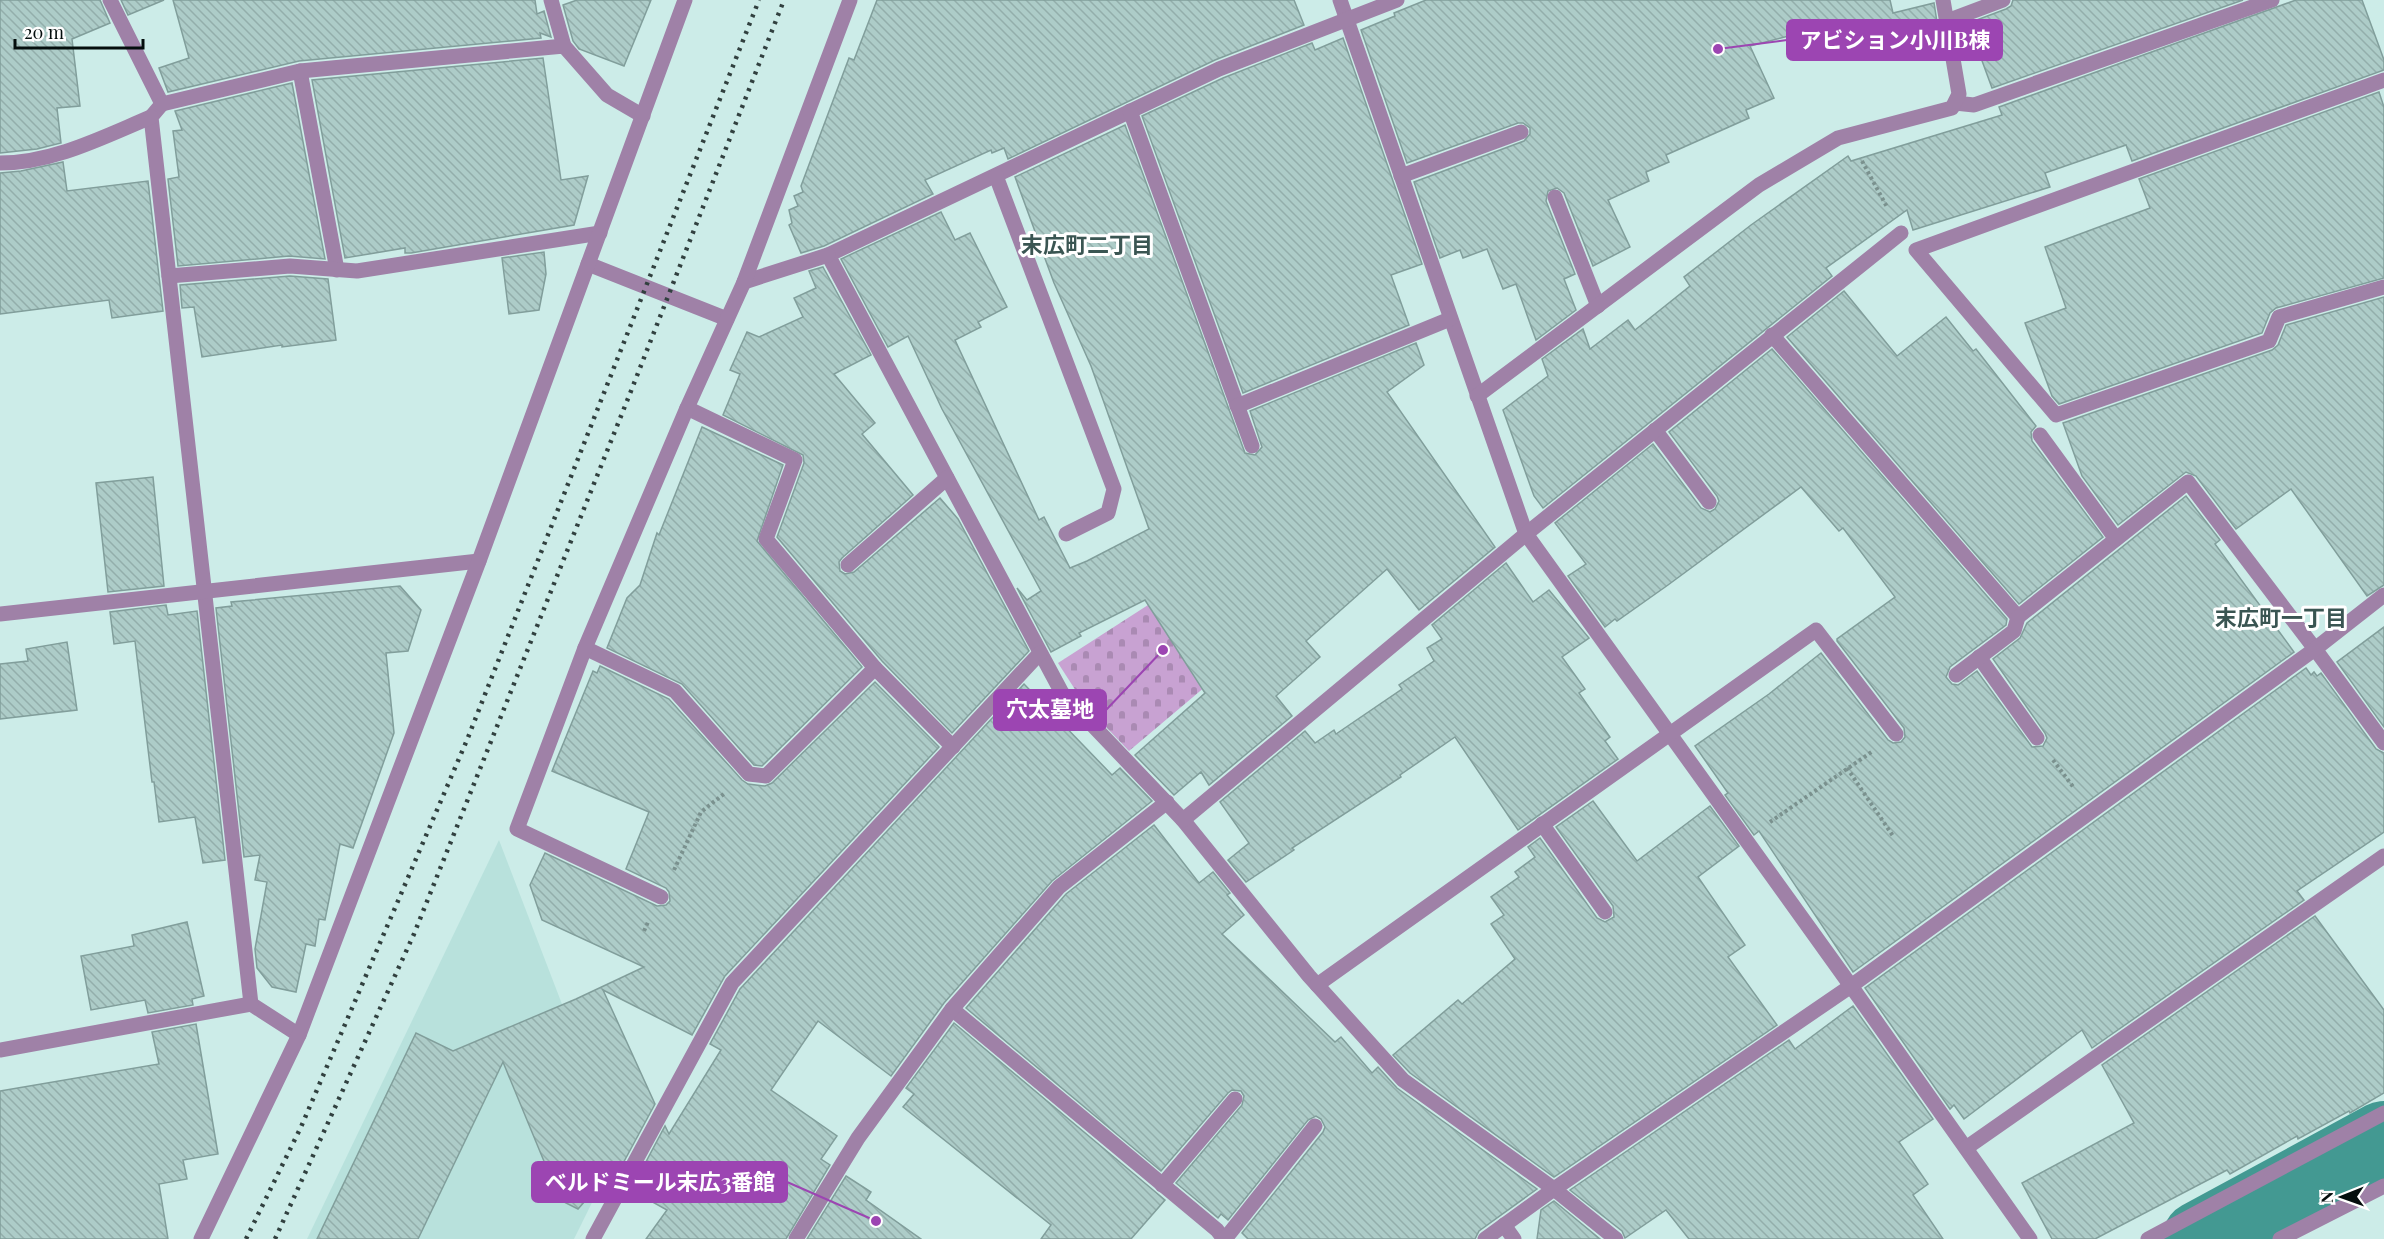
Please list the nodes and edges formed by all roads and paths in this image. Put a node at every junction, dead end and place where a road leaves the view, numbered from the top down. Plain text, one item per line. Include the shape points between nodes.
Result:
1 (110, 0) edge
2 (550, 0) edge
3 (685, 0) edge
4 (849, 0) edge
5 (1340, 0) edge
6 (1397, 0) edge
7 (1943, 0) edge
8 (2003, 0) edge
9 (2272, 0) edge
10 (1347, 21) junction
11 (1947, 21) junction
12 (564, 46) junction
13 (300, 71) junction
14 (2384, 80) edge
15 (1955, 102) junction
16 (162, 104) junction
17 (1130, 111) junction
18 (643, 116) junction
19 (151, 117) junction
20 (1521, 132) dead end
21 (1853, 135) junction
22 (0, 163) edge
23 (996, 176) junction
24 (1401, 176) junction
25 (1555, 197) dead end
26 (1888, 211) dead end
27 (1901, 232) dead end
28 (600, 233) junction
29 (828, 255) junction
30 (588, 264) junction
31 (337, 270) junction
32 (169, 276) junction
33 (744, 282) junction
34 (2384, 287) edge
35 (1598, 306) junction
36 (727, 319) junction
37 (1450, 319) junction
38 (1772, 335) junction
39 (1477, 396) junction
40 (1237, 406) junction
41 (687, 408) junction
42 (1655, 430) junction
43 (2040, 435) dead end
44 (1252, 446) dead end
45 (947, 478) junction
46 (1709, 502) dead end
47 (1066, 534) dead end
48 (1526, 534) junction
49 (2116, 539) junction
50 (479, 561) junction
51 (848, 566) dead end
52 (204, 591) junction
53 (2384, 595) edge
54 (0, 614) edge
55 (2018, 617) junction
56 (585, 648) junction
57 (2315, 649) junction
58 (1040, 653) junction
59 (1979, 657) junction
60 (876, 668) junction
61 (1956, 675) dead end
62 (1669, 733) junction
63 (1896, 734) joint
64 (2037, 738) joint
65 (2384, 743) edge
66 (953, 747) junction
67 (1847, 768) junction
68 (749, 774) junction
69 (1167, 802) junction
70 (2091, 811) junction
71 (1184, 820) junction
72 (1542, 824) junction
73 (1893, 836) dead end
74 (1745, 839) junction
75 (2384, 856) edge
76 (661, 897) junction
77 (1605, 912) dead end
78 (644, 931) dead end
79 (1317, 985) junction
80 (1851, 986) junction
81 (251, 1004) junction
82 (952, 1008) junction
83 (299, 1035) junction
84 (0, 1050) edge
85 (1235, 1099) dead end
86 (2384, 1113) edge
87 (1315, 1126) dead end
88 (1966, 1148) junction
89 (1162, 1185) junction
90 (2384, 1186) edge
91 (1554, 1189) junction
92 (1504, 1225) junction
93 (201, 1239) edge
94 (593, 1239) edge
95 (796, 1239) edge
96 (1225, 1239) edge
97 (1485, 1239) edge
98 (1514, 1239) edge
99 (1616, 1239) edge
100 (2030, 1239) edge
101 (2148, 1239) edge
102 (2280, 1239) edge

1 - 16 street
2 - 12 street
3 - 18 street
4 - 33 street
5 - 10 street
6 - 10 street
7 - 11 street
8 - 11 street
9 - 15 street via 1974,105
10 - 17 street via 1219,69
10 - 24 street
11 - 15 street via 1959,94
12 - 13 street
12 - 18 street via 607,95
13 - 16 street
13 - 31 street
14 - 34 street via 1916,250 2056,415 2269,341 2279,317
15 - 21 street via 1952,108
16 - 19 street
17 - 23 street
17 - 40 street
18 - 28 street
19 - 22 street via 71,151
19 - 32 street
20 - 24 street
21 - 26 path
21 - 35 street via 1838,138 1759,185
23 - 29 street
23 - 47 street via 1114,489 1108,513
24 - 37 street
25 - 35 street
27 - 38 street
28 - 30 street
28 - 31 street via 357,271
29 - 33 street
29 - 45 street
30 - 36 street
30 - 50 street
31 - 32 street via 290,266
32 - 52 street
33 - 36 street
35 - 39 street
36 - 41 street
37 - 39 street
37 - 40 street
38 - 42 street
38 - 55 street
39 - 48 street
40 - 44 street
41 - 56 street
41 - 60 street via 795,460 766,539
42 - 46 street
42 - 48 street
43 - 49 street
45 - 51 street
45 - 58 street
48 - 62 street
48 - 71 street
49 - 55 street
49 - 57 street via 2188,482
50 - 52 street
50 - 83 street
52 - 54 street
52 - 81 street
53 - 57 street
55 - 59 street via 2014,631
56 - 68 street via 675,691
56 - 76 street via 517,829
57 - 65 street
57 - 70 street
58 - 66 street
58 - 69 street via 1062,693
59 - 61 street
59 - 64 street
60 - 66 street
60 - 68 street via 765,776
62 - 63 street via 1816,630
62 - 72 street
62 - 74 street
63 - 67 path
64 - 70 path
66 - 94 street via 732,983
67 - 73 path
67 - 74 path
68 - 76 path via 701,812
69 - 71 street
69 - 82 street via 1059,887
70 - 80 street
71 - 79 street
72 - 77 street
72 - 79 street
74 - 80 street
75 - 88 street
76 - 78 path
79 - 91 street via 1403,1080
80 - 88 street
80 - 91 street
81 - 83 street
81 - 84 street
82 - 89 street
82 - 95 street via 858,1138
83 - 93 street
85 - 89 street
86 - 101 street
87 - 96 street
88 - 100 street
89 - 96 street
90 - 102 street
91 - 92 street
91 - 99 street
92 - 97 street
92 - 98 street

